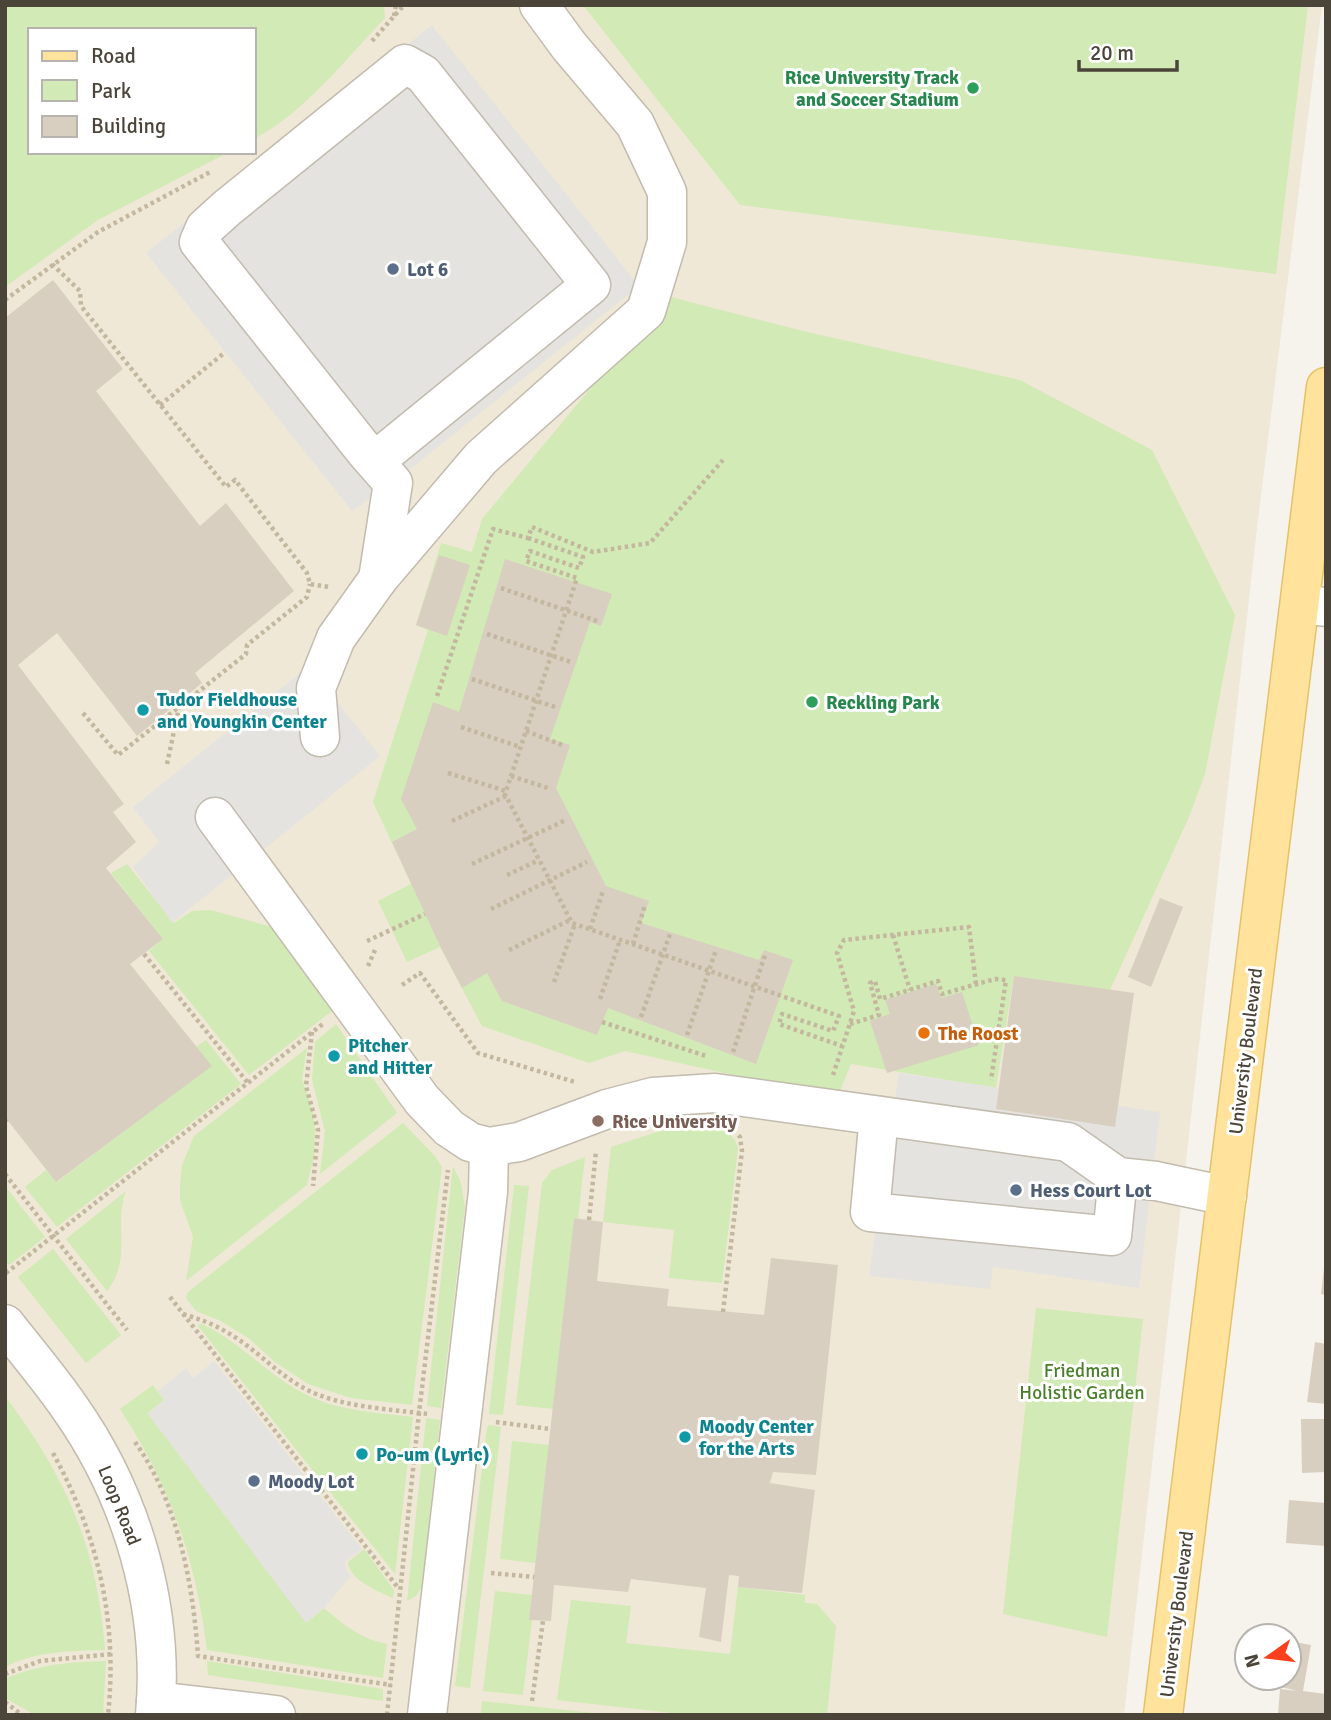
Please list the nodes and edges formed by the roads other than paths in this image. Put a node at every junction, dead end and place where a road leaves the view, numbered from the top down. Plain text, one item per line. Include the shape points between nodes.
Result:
1 (538, 5) edge
2 (1326, 387) edge
3 (375, 461) junction
4 (373, 585) junction
5 (1313, 606) edge
6 (320, 737) dead end
7 (215, 817) dead end
8 (879, 1116) junction
9 (489, 1147) junction
10 (1118, 1177) junction
11 (1227, 1196) junction
12 (5, 1324) edge
13 (429, 1702) edge
14 (156, 1708) edge
15 (276, 1715) edge
16 (1163, 1715) edge

1 - 4 lane via 635,124 667,192 667,242 646,311 481,458
2 - 5 main road, University Boulevard
3 - 3 lane via 199,242 205,228 227,208 405,64 423,74 591,285
3 - 4 lane via 393,482
4 - 6 lane via 336,638 316,688
5 - 11 main road, University Boulevard
7 - 9 lane via 422,1100 449,1128 470,1142
8 - 9 lane via 715,1093 653,1097 591,1114 519,1142
8 - 10 lane via 1068,1142
8 - 10 lane via 870,1212 1112,1236
9 - 13 lane via 488,1192
10 - 11 lane
11 - 16 main road, University Boulevard
12 - 14 lane, Loop Road via 71,1409 121,1501 152,1610
14 - 15 lane

